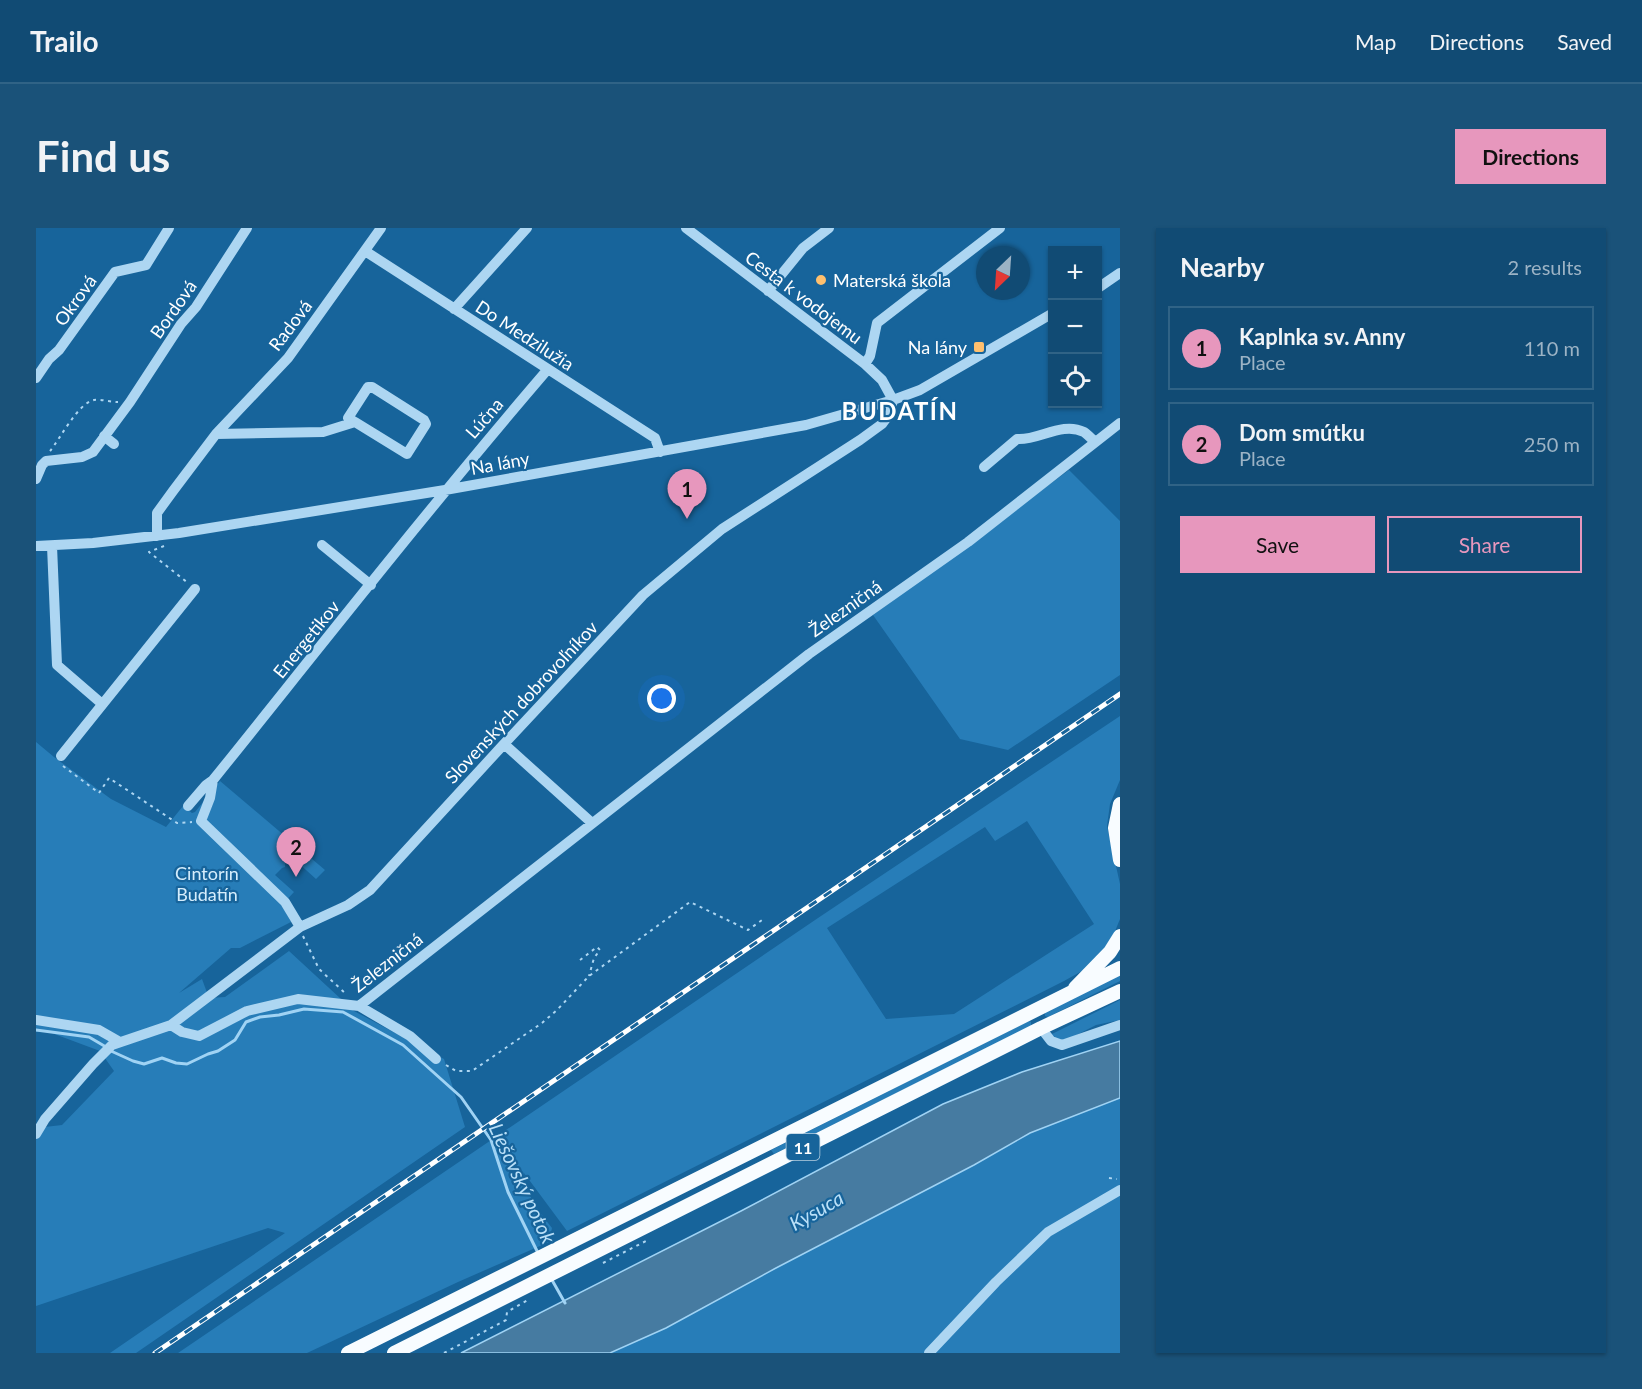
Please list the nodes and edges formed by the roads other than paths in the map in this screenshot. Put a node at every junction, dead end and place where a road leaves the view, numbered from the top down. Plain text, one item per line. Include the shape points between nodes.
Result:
1 (169, 228) edge
2 (247, 228) edge
3 (381, 228) edge
4 (527, 228) edge
5 (686, 228) edge
6 (829, 228) edge
7 (1000, 228) edge
8 (365, 251) junction
9 (1120, 273) edge
10 (1102, 285) edge
11 (768, 291) junction
12 (454, 309) junction
13 (1048, 317) edge
14 (865, 364) junction
15 (548, 369) junction
16 (36, 378) edge
17 (893, 400) junction
18 (356, 422) junction
19 (1120, 423) edge
20 (216, 434) junction
21 (104, 436) junction
22 (1095, 442) junction
23 (114, 444) dead end
24 (660, 452) junction
25 (984, 466) dead end
26 (36, 479) edge
27 (445, 490) junction
28 (157, 536) junction
29 (322, 545) dead end
30 (36, 546) edge
31 (52, 546) junction
32 (371, 585) junction
33 (195, 589) road end
34 (101, 703) junction
35 (504, 744) junction
36 (61, 756) road end
37 (213, 780) junction
38 (188, 806) dead end
39 (1120, 811) edge
40 (592, 823) junction
41 (1120, 860) edge
42 (300, 927) junction
43 (1120, 936) edge
44 (1120, 968) edge
45 (1120, 991) edge
46 (1072, 992) junction
47 (358, 1006) junction
48 (36, 1020) edge
49 (171, 1024) junction
50 (1120, 1025) edge
51 (1041, 1028) junction
52 (112, 1047) junction
53 (436, 1059) road end
54 (41, 1117) edge
55 (36, 1134) edge
56 (1120, 1186) edge
57 (348, 1353) edge
58 (394, 1353) edge
59 (929, 1353) edge

1 - 16 street, Okrová via 146,265 115,272
2 - 21 street, Bordová
3 - 8 street, Radová
4 - 12 street
5 - 11 street, Cesta k vodojemu
6 - 11 street via 804,248
7 - 14 street via 877,323
8 - 12 street, Do Medzilužia
8 - 20 street, Radová via 288,358
9 - 10 street
11 - 14 street, Cesta k vodojemu
12 - 15 street, Do Medzilužia
13 - 17 street, Na lány via 920,390
14 - 17 street, Cesta k vodojemu via 882,380
15 - 24 street, Do Medzilužia via 655,438
15 - 27 street, Lúčna
17 - 24 street, Na lány via 806,425
17 - 35 street, Slovenských dobrovoľníkov via 882,424 722,529 643,595
18 - 18 street via 407,454 426,424 372,387 368,387 348,418
18 - 20 street via 323,432
19 - 22 street, Železničná
20 - 28 street, Radová via 157,513
21 - 23 street
21 - 26 street, Bordová via 93,452 82,457 46,461
22 - 25 street via 1083,431 1048,432 1028,440 1017,439
22 - 40 street, Železničná via 968,542 809,654
24 - 27 street, Na lány
27 - 28 street, Na lány
27 - 32 street, Energetikov via 435,510
28 - 31 street, Na lány
29 - 32 street
30 - 31 street, Na lány
31 - 34 street via 57,665
32 - 37 street, Energetikov
33 - 34 street
34 - 36 street
35 - 40 street
35 - 42 street, Slovenských dobrovoľníkov via 370,890
37 - 38 street, Energetikov
37 - 42 street via 201,821 285,903
39 - 41 main road via 1115,828
40 - 47 street, Železničná
42 - 49 street, Slovenských dobrovoľníkov
43 - 46 main road
44 - 46 main road, 11
45 - 51 main road, 11
46 - 57 main road, 11
47 - 49 street, Železničná via 298,999 247,1011 199,1036 182,1032
47 - 53 street via 410,1036
48 - 52 street via 99,1030
49 - 52 street, Slovenských dobrovoľníkov
50 - 51 street via 1062,1045 1051,1041
51 - 58 main road, 11
52 - 54 street
54 - 55 street
56 - 59 street via 1048,1232

